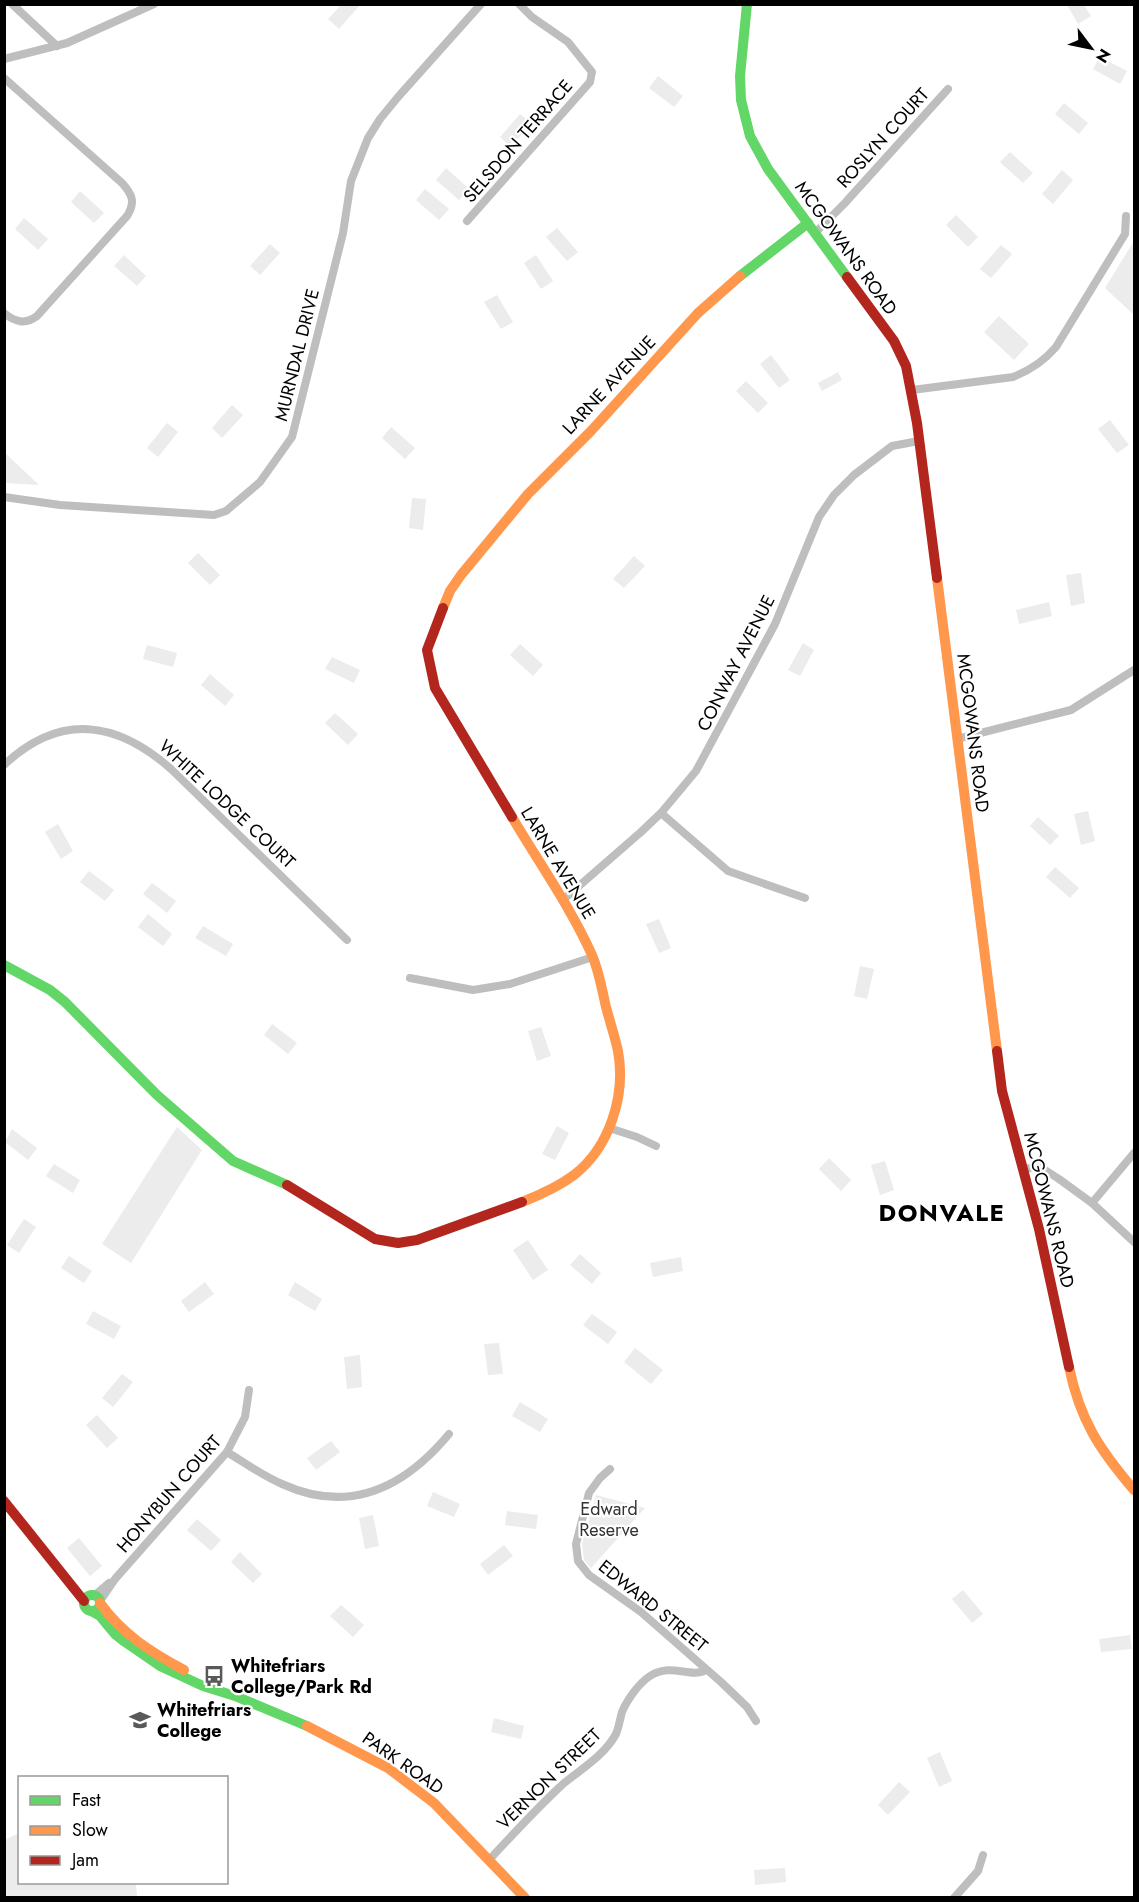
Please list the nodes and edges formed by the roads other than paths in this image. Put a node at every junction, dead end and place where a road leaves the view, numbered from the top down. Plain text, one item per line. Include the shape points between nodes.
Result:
1 (12, 4) edge
2 (154, 4) edge
3 (481, 4) edge
4 (519, 4) edge
5 (747, 4) edge
6 (57, 46) junction
7 (4, 59) edge
8 (4, 78) edge
9 (948, 89) dead end
10 (1126, 216) dead end
11 (467, 221) dead end
12 (808, 223) junction
13 (815, 233) junction
14 (4, 313) edge
15 (912, 390) junction
16 (919, 441) junction
17 (4, 496) edge
18 (1134, 670) edge
19 (957, 739) junction
20 (4, 765) edge
21 (661, 813) junction
22 (805, 898) dead end
23 (564, 899) junction
24 (347, 940) dead end
25 (593, 957) junction
26 (4, 966) edge
27 (410, 978) dead end
28 (609, 1128) junction
29 (656, 1146) dead end
30 (1134, 1153) edge
31 (1025, 1169) junction
32 (1092, 1203) junction
33 (1134, 1242) edge
34 (249, 1390) dead end
35 (449, 1434) dead end
36 (227, 1452) junction
37 (610, 1468) dead end
38 (1134, 1490) edge
39 (4, 1501) edge
40 (94, 1599) junction
41 (706, 1670) junction
42 (235, 1696) junction
43 (756, 1720) dead end
44 (983, 1855) dead end
45 (489, 1860) junction
46 (525, 1898) edge
47 (954, 1898) edge

1 - 6 street
2 - 6 street
3 - 17 street, MURNDAL DRIVE via 398,97 363,148 351,181 340,244 292,437 260,482 226,511 214,515 60,505
4 - 11 street, SELSDON TERRACE via 568,42 590,67 592,77
5 - 12 street, MCGOWANS ROAD via 740,76 745,119 760,156
6 - 7 street
8 - 14 street via 122,183 133,202 128,216 37,316 21,322
9 - 13 street, ROSLYN COURT
10 - 15 street via 1125,234 1048,357 1013,376
12 - 13 street, MCGOWANS ROAD
12 - 23 street, LARNE AVENUE via 698,313 528,494 455,583 431,635 428,660 440,699
13 - 15 street, MCGOWANS ROAD via 901,353
15 - 16 street, MCGOWANS ROAD
16 - 19 street, MCGOWANS ROAD
16 - 21 street, CONWAY AVENUE via 886,450 854,475 827,504 775,624 696,771
18 - 19 street via 1071,710
19 - 31 street, MCGOWANS ROAD via 1002,1090
20 - 24 street, WHITE LODGE COURT via 37,740 56,733 94,730 134,741 171,769
21 - 22 street via 728,871
21 - 23 street, CONWAY AVENUE
23 - 25 street, LARNE AVENUE
25 - 27 street via 510,984 472,990
25 - 28 street, LARNE AVENUE via 619,1066 617,1102
26 - 28 street, LARNE AVENUE via 65,1002 151,1089 233,1161 281,1181 356,1229 388,1242 417,1240 543,1194 584,1165
28 - 29 street
30 - 32 street
31 - 32 street via 1042,1168
31 - 38 street, MCGOWANS ROAD via 1081,1414 1093,1437
32 - 33 street
34 - 36 street, HONYBUN COURT via 245,1417
35 - 36 street via 409,1474 379,1489 350,1496 318,1495 283,1485
36 - 40 street, HONYBUN COURT
37 - 41 street, EDWARD STREET via 589,1493 576,1544 579,1561 589,1575 641,1612
39 - 40 street, PARK ROAD via 73,1587
40 - 42 street, PARK ROAD via 117,1627 136,1641
40 - 42 street, PARK ROAD via 84,1607 100,1616 125,1642 160,1666
41 - 43 street, EDWARD STREET
41 - 45 street, VERNON STREET via 696,1674 668,1669 648,1677 626,1704 610,1743 535,1811
42 - 45 street, PARK ROAD via 318,1730 388,1768 434,1803
44 - 47 street via 978,1871
45 - 46 street, PARK ROAD

